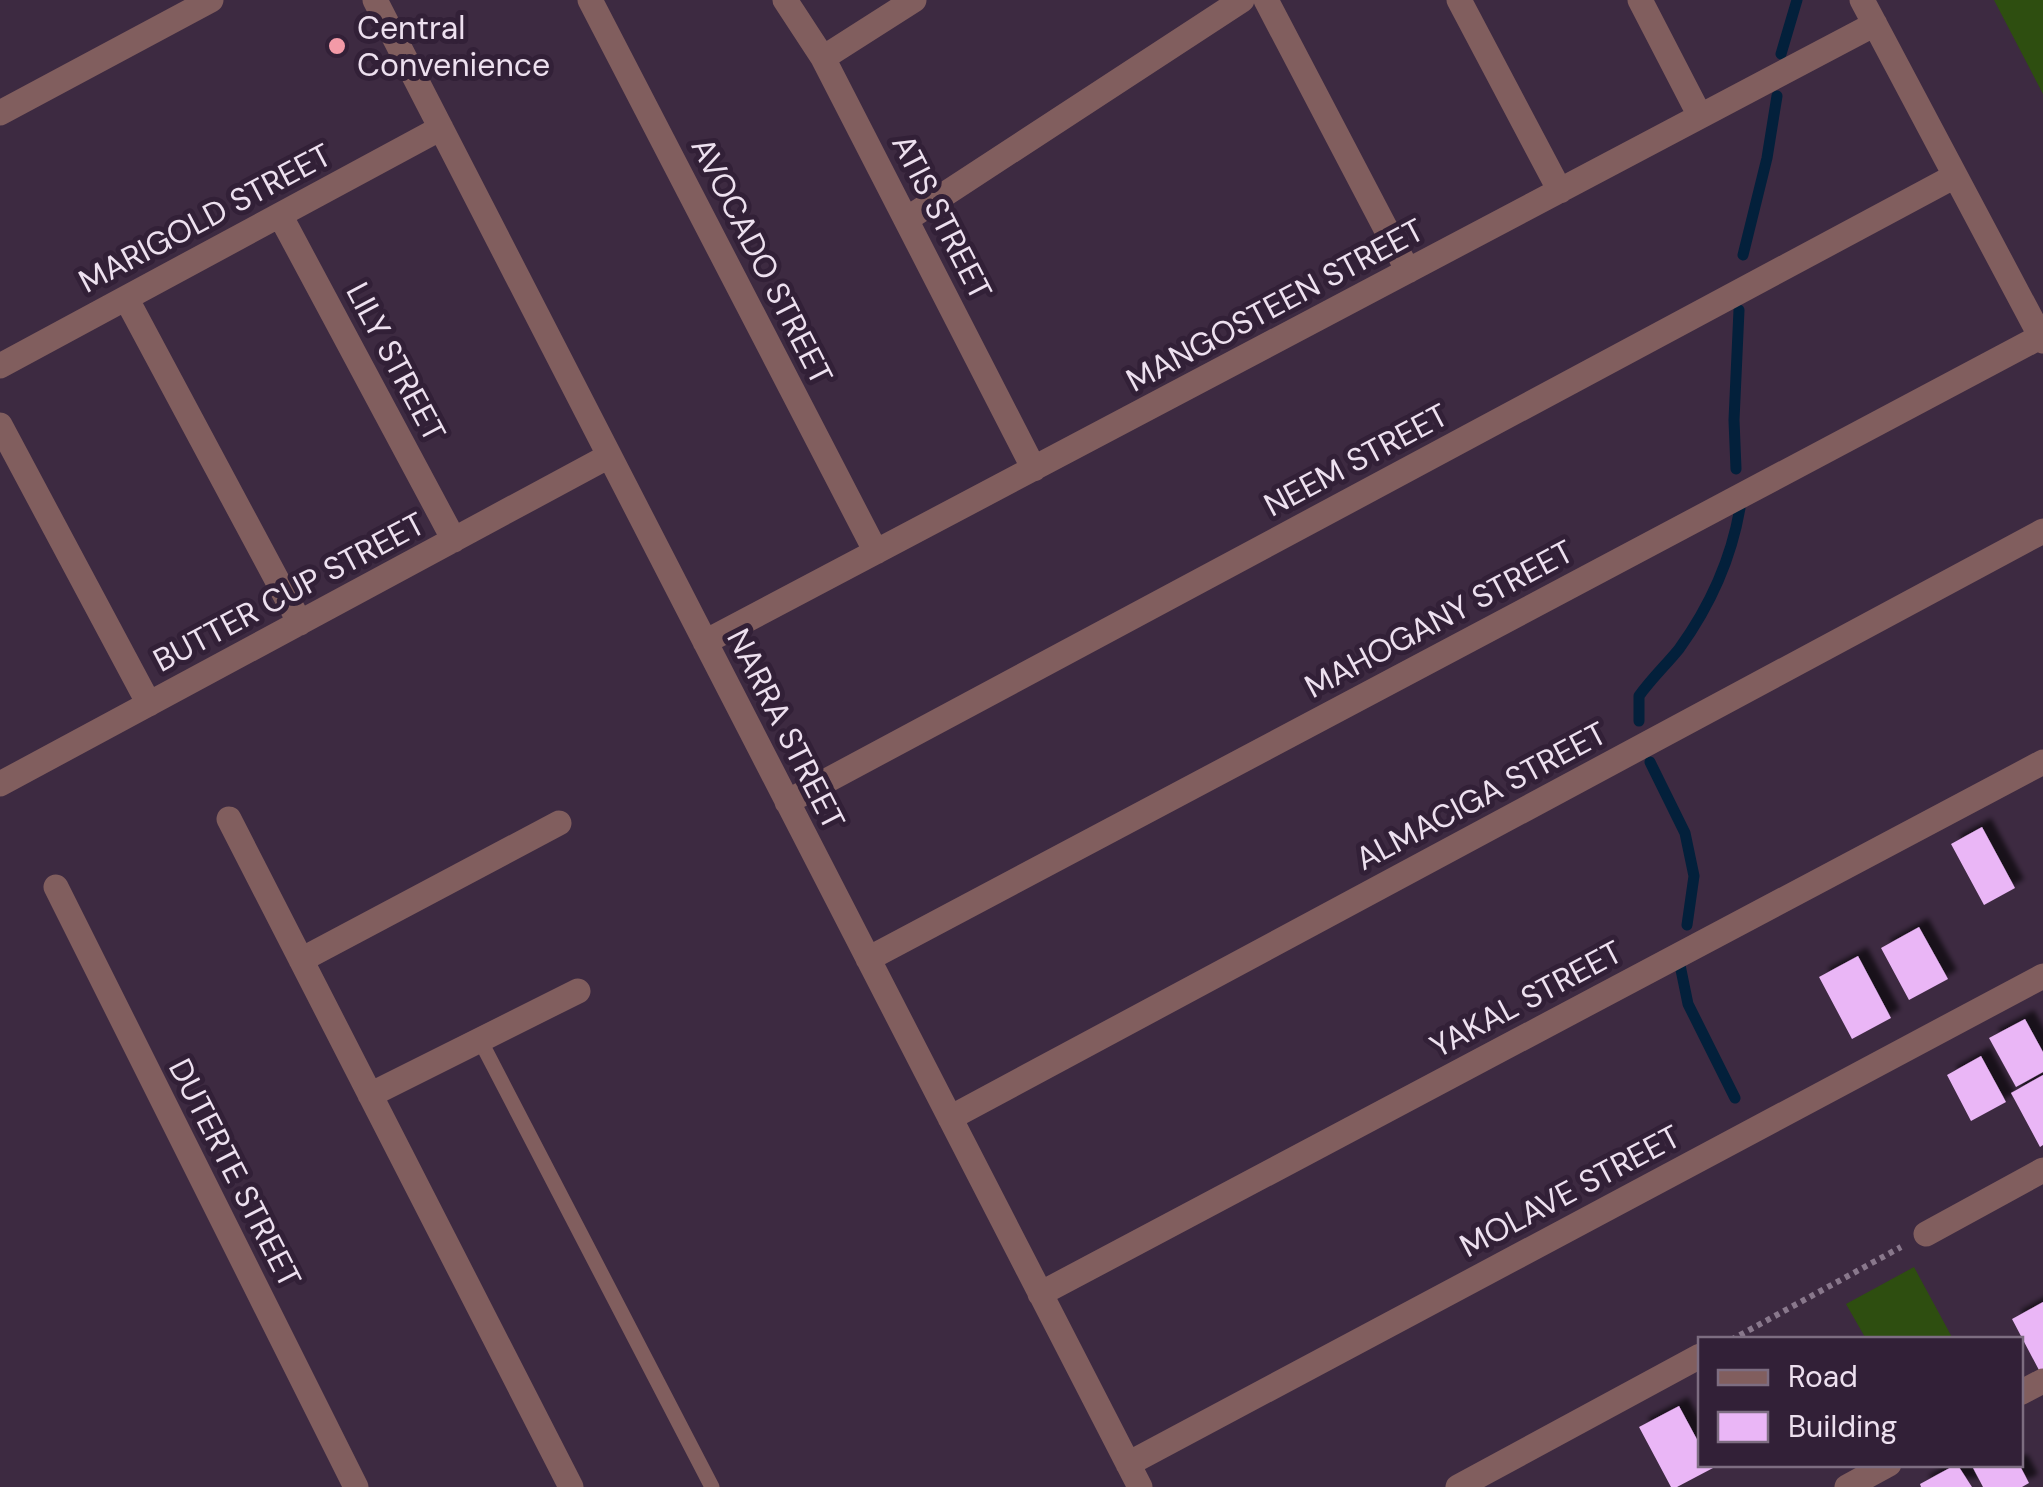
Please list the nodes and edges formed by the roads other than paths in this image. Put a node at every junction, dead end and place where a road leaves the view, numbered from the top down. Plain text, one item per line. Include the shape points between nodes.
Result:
1 (211, 0) edge
2 (375, 0) edge
3 (590, 0) edge
4 (785, 0) edge
5 (914, 0) edge
6 (1242, 0) edge
7 (1266, 0) edge
8 (1460, 0) edge
9 (1640, 0) edge
10 (1862, 0) edge
11 (1875, 24) junction
12 (823, 58) junction
13 (0, 113) edge
14 (1700, 116) junction
15 (441, 128) junction
16 (1955, 176) junction
17 (1560, 191) junction
18 (280, 215) junction
19 (907, 219) junction
20 (1408, 271) junction
21 (126, 298) junction
22 (2042, 339) edge
23 (0, 366) edge
24 (0, 425) edge
25 (610, 456) junction
26 (1034, 469) junction
27 (2043, 532) edge
28 (454, 540) junction
29 (876, 552) junction
30 (300, 623) junction
31 (705, 642) junction
32 (149, 704) junction
33 (2043, 762) edge
34 (2, 779) edge
35 (787, 802) junction
36 (229, 819) dead end
37 (559, 822) dead end
38 (56, 887) dead end
39 (868, 959) junction
40 (301, 960) junction
41 (2043, 976) edge
42 (578, 991) dead end
43 (480, 1040) junction
44 (370, 1095) junction
45 (950, 1118) junction
46 (2043, 1170) edge
47 (1926, 1234) road end
48 (1040, 1294) junction
49 (1698, 1357) edge
50 (1884, 1467) edge
51 (1134, 1476) edge
52 (356, 1487) edge
53 (571, 1487) edge
54 (712, 1487) edge
55 (1458, 1487) edge
56 (1847, 1487) edge

1 - 13 street
2 - 15 street, NARRA STREET
3 - 29 street, AVOCADO STREET
4 - 12 street, ATIS STREET
5 - 12 street
6 - 19 street
7 - 20 street
8 - 17 street
9 - 14 street
10 - 11 street
11 - 14 street, MANGOSTEEN STREET
11 - 16 street
12 - 19 street, ATIS STREET
14 - 17 street, MANGOSTEEN STREET
15 - 18 street, MARIGOLD STREET
15 - 25 street, NARRA STREET
16 - 22 street
16 - 35 street, NEEM STREET
17 - 20 street, MANGOSTEEN STREET
18 - 21 street, MARIGOLD STREET
18 - 28 street, LILY STREET
19 - 26 street, ATIS STREET
20 - 26 street, MANGOSTEEN STREET
21 - 23 street, MARIGOLD STREET
21 - 30 street
22 - 39 street, MAHOGANY STREET
24 - 32 street
25 - 28 street, BUTTER CUP STREET
25 - 31 street, NARRA STREET
26 - 29 street, MANGOSTEEN STREET
27 - 45 street, ALMACIGA STREET
28 - 30 street, BUTTER CUP STREET
29 - 31 street, MANGOSTEEN STREET
30 - 32 street, BUTTER CUP STREET
31 - 35 street, NARRA STREET
32 - 34 street, BUTTER CUP STREET
33 - 48 street, YAKAL STREET
35 - 39 street, NARRA STREET
36 - 40 street
37 - 40 street
38 - 52 street, DUTERTE STREET
39 - 45 street, NARRA STREET
40 - 44 street
41 - 51 street, MOLAVE STREET
42 - 43 street
43 - 44 street
43 - 54 lane
44 - 53 street
45 - 48 street, NARRA STREET
46 - 47 street
48 - 51 street, NARRA STREET
49 - 55 street
50 - 56 street

